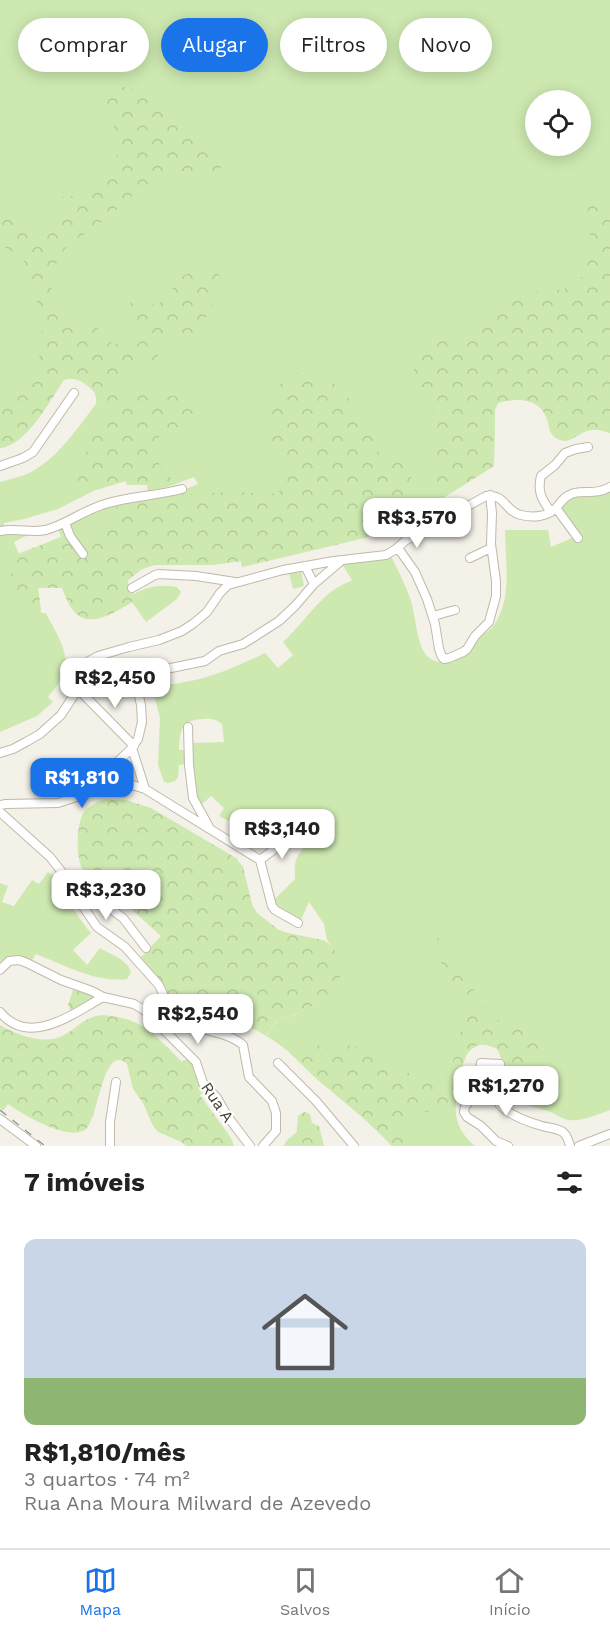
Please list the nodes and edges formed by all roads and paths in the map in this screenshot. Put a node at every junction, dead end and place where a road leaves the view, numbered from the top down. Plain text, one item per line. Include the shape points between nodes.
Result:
1 (74, 393) dead end
2 (588, 447) dead end
3 (0, 466) edge
4 (610, 487) edge
5 (182, 489) dead end
6 (490, 495) junction
7 (554, 510) junction
8 (65, 523) junction
9 (0, 531) edge
10 (578, 538) dead end
11 (398, 548) junction
12 (491, 548) junction
13 (83, 554) dead end
14 (470, 558) dead end
15 (341, 561) junction
16 (305, 566) junction
17 (236, 582) junction
18 (314, 584) junction
19 (132, 588) dead end
20 (455, 610) dead end
21 (433, 616) junction
22 (78, 689) junction
23 (188, 727) dead end
24 (133, 747) junction
25 (0, 753) edge
26 (103, 776) junction
27 (145, 789) junction
28 (0, 805) edge
29 (0, 812) edge
30 (210, 828) junction
31 (285, 838) dead end
32 (261, 860) junction
33 (72, 885) junction
34 (298, 923) dead end
35 (146, 948) dead end
36 (0, 970) edge
37 (103, 997) junction
38 (0, 1012) edge
39 (278, 1063) dead end
40 (500, 1064) dead end
41 (116, 1082) dead end
42 (500, 1106) dead end
43 (0, 1119) edge
44 (610, 1134) edge
45 (36, 1146) edge
46 (110, 1146) edge
47 (250, 1146) edge
48 (263, 1146) edge
49 (354, 1146) edge
50 (508, 1146) edge
51 (570, 1146) edge
52 (579, 1146) edge

1 - 3 street via 33,452
2 - 7 street via 568,452 541,476 540,494
4 - 7 street via 570,495
5 - 8 street via 109,502
6 - 7 street via 499,497 521,515 539,516
6 - 11 street
6 - 12 street
7 - 10 street
8 - 9 street via 44,530
8 - 13 street
11 - 15 street via 386,555
11 - 21 street via 415,572
12 - 14 street
12 - 21 street via 496,597 489,622 467,650 442,658
15 - 16 street
15 - 18 street
16 - 17 street
16 - 18 street
17 - 19 street via 159,574
17 - 22 street via 182,631 91,659
18 - 24 street via 279,621 243,644 219,651 205,661 152,669 138,676 142,722
20 - 21 street
22 - 24 street
22 - 25 street via 65,711 39,734
23 - 30 street via 193,798
24 - 26 street
24 - 27 street
26 - 27 street
26 - 28 street via 79,796 66,801
27 - 30 street
29 - 33 street via 50,857
30 - 32 street
31 - 32 street
32 - 34 street via 269,901 275,910
33 - 35 street via 123,918
33 - 48 street via 97,927 125,947 158,984 174,1016 243,1044 249,1077 272,1101 276,1113 276,1131
36 - 37 street, Rua A via 9,961 23,961
37 - 38 street via 42,1027 17,1024
37 - 47 street, Rua A via 142,1008 193,1059 203,1083
39 - 49 street
40 - 50 street via 481,1064 475,1094 465,1107 465,1114 496,1141
41 - 46 street
42 - 51 street via 520,1119 565,1134
43 - 45 street
44 - 52 street

